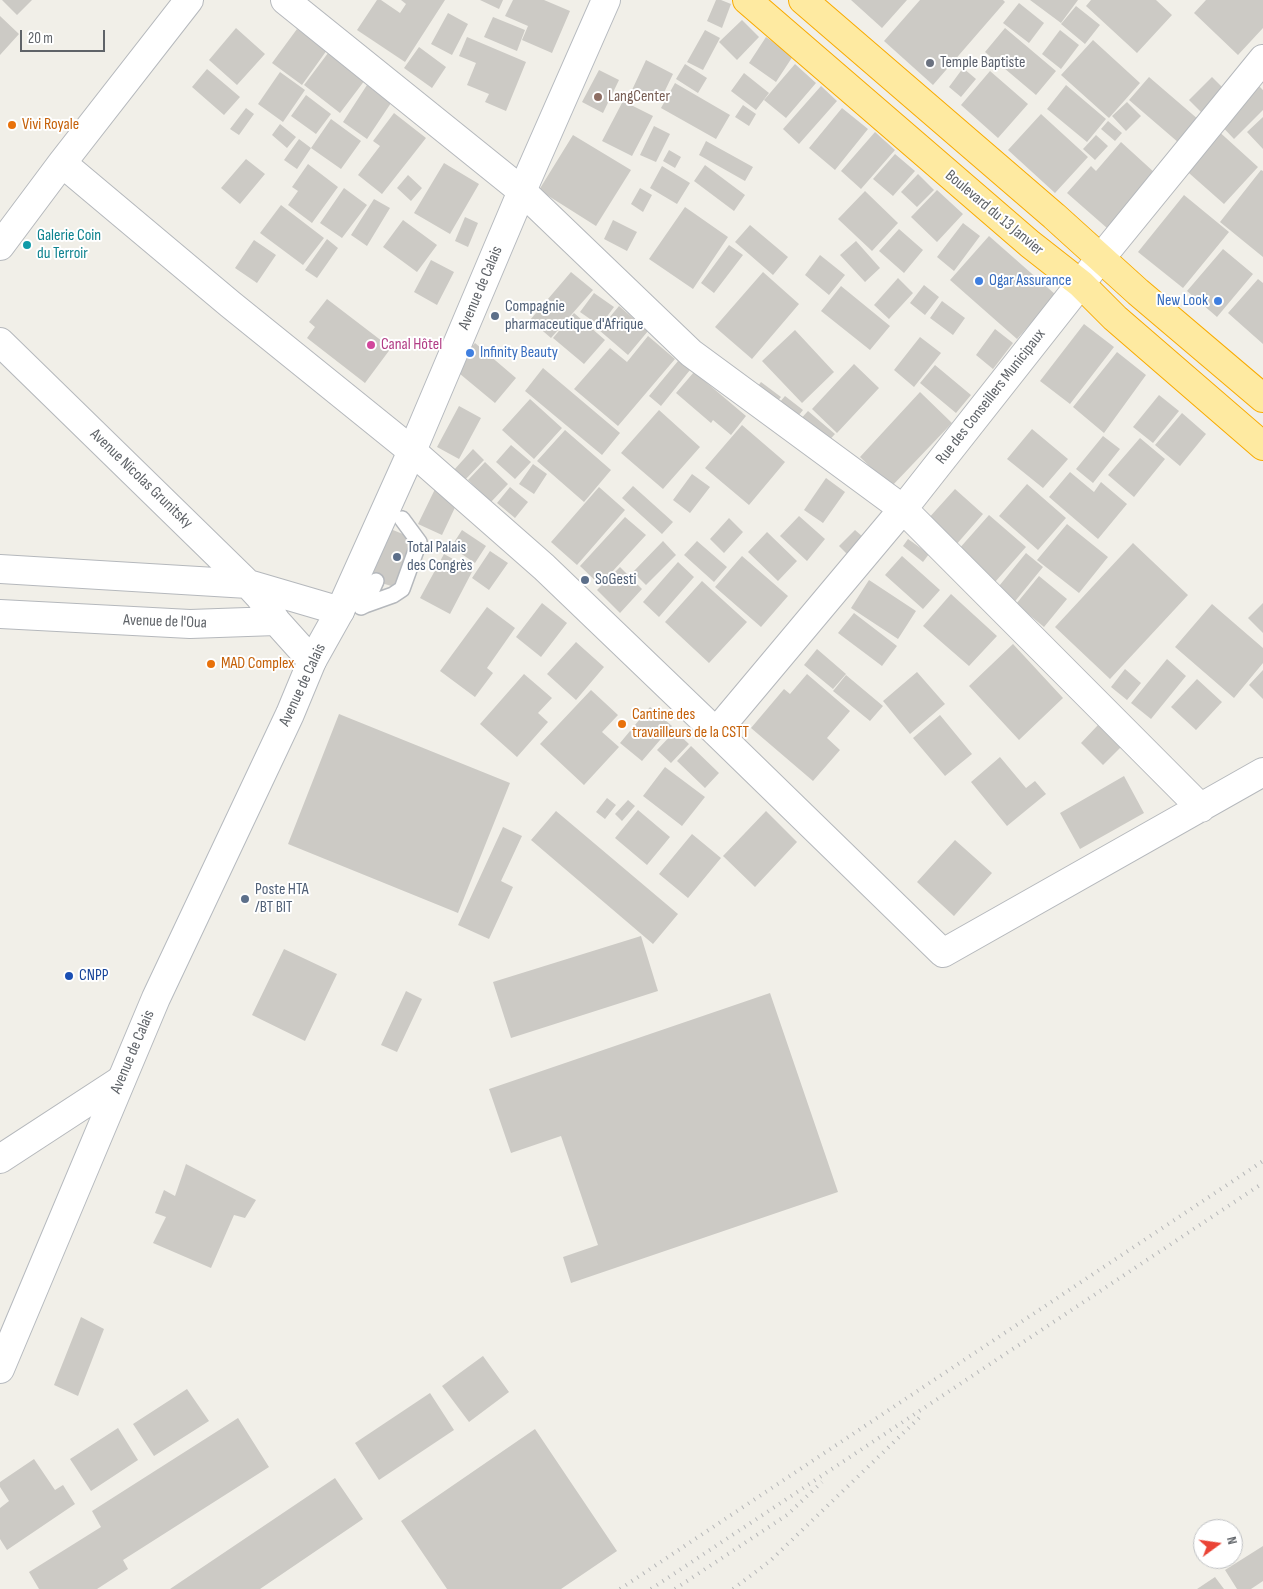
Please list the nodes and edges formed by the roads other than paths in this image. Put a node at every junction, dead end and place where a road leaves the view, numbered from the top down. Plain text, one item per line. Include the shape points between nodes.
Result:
1 (189, 0) edge
2 (285, 0) edge
3 (606, 0) edge
4 (747, 0) edge
5 (803, 0) edge
6 (1263, 59) edge
7 (62, 163) junction
8 (522, 191) junction
9 (0, 246) edge
10 (1100, 259) junction
11 (1081, 284) junction
12 (0, 342) edge
13 (1263, 398) edge
14 (1263, 446) edge
15 (412, 451) junction
16 (903, 509) junction
17 (395, 519) junction
18 (0, 569) edge
19 (376, 581) dead end
20 (248, 584) junction
21 (353, 609) junction
22 (0, 614) edge
23 (276, 621) junction
24 (312, 661) junction
25 (716, 732) junction
26 (1263, 772) edge
27 (1201, 808) junction
28 (121, 1080) junction
29 (0, 1159) edge
30 (0, 1369) edge

1 - 7 street
2 - 8 street
3 - 8 street, Avenue de Calais
4 - 11 highway, Boulevard du 13 Janvier via 1030,244
5 - 10 highway
6 - 10 street, Rue des Conseillers Municipaux
7 - 9 street
7 - 15 street
8 - 15 street, Avenue de Calais
8 - 16 street via 691,353
10 - 11 street, Rue des Conseillers Municipaux
10 - 13 highway
11 - 14 highway, Boulevard du 13 Janvier via 1115,318
11 - 16 street, Rue des Conseillers Municipaux
12 - 20 street, Avenue Nicolas Grunitsky
15 - 17 street, Avenue de Calais
15 - 25 street via 544,568
16 - 25 street, Rue des Conseillers Municipaux
16 - 27 street
17 - 21 street, Avenue de Calais
17 - 21 lane via 419,542 402,589
18 - 20 street
19 - 21 lane
20 - 21 street
20 - 23 street, Avenue Nicolas Grunitsky
21 - 24 street, Avenue de Calais
22 - 23 street, Avenue de l'Oua via 190,624
23 - 24 street
24 - 28 street, Avenue de Calais
25 - 27 street via 943,953
26 - 27 street
28 - 29 street
28 - 30 street, Avenue de Calais

